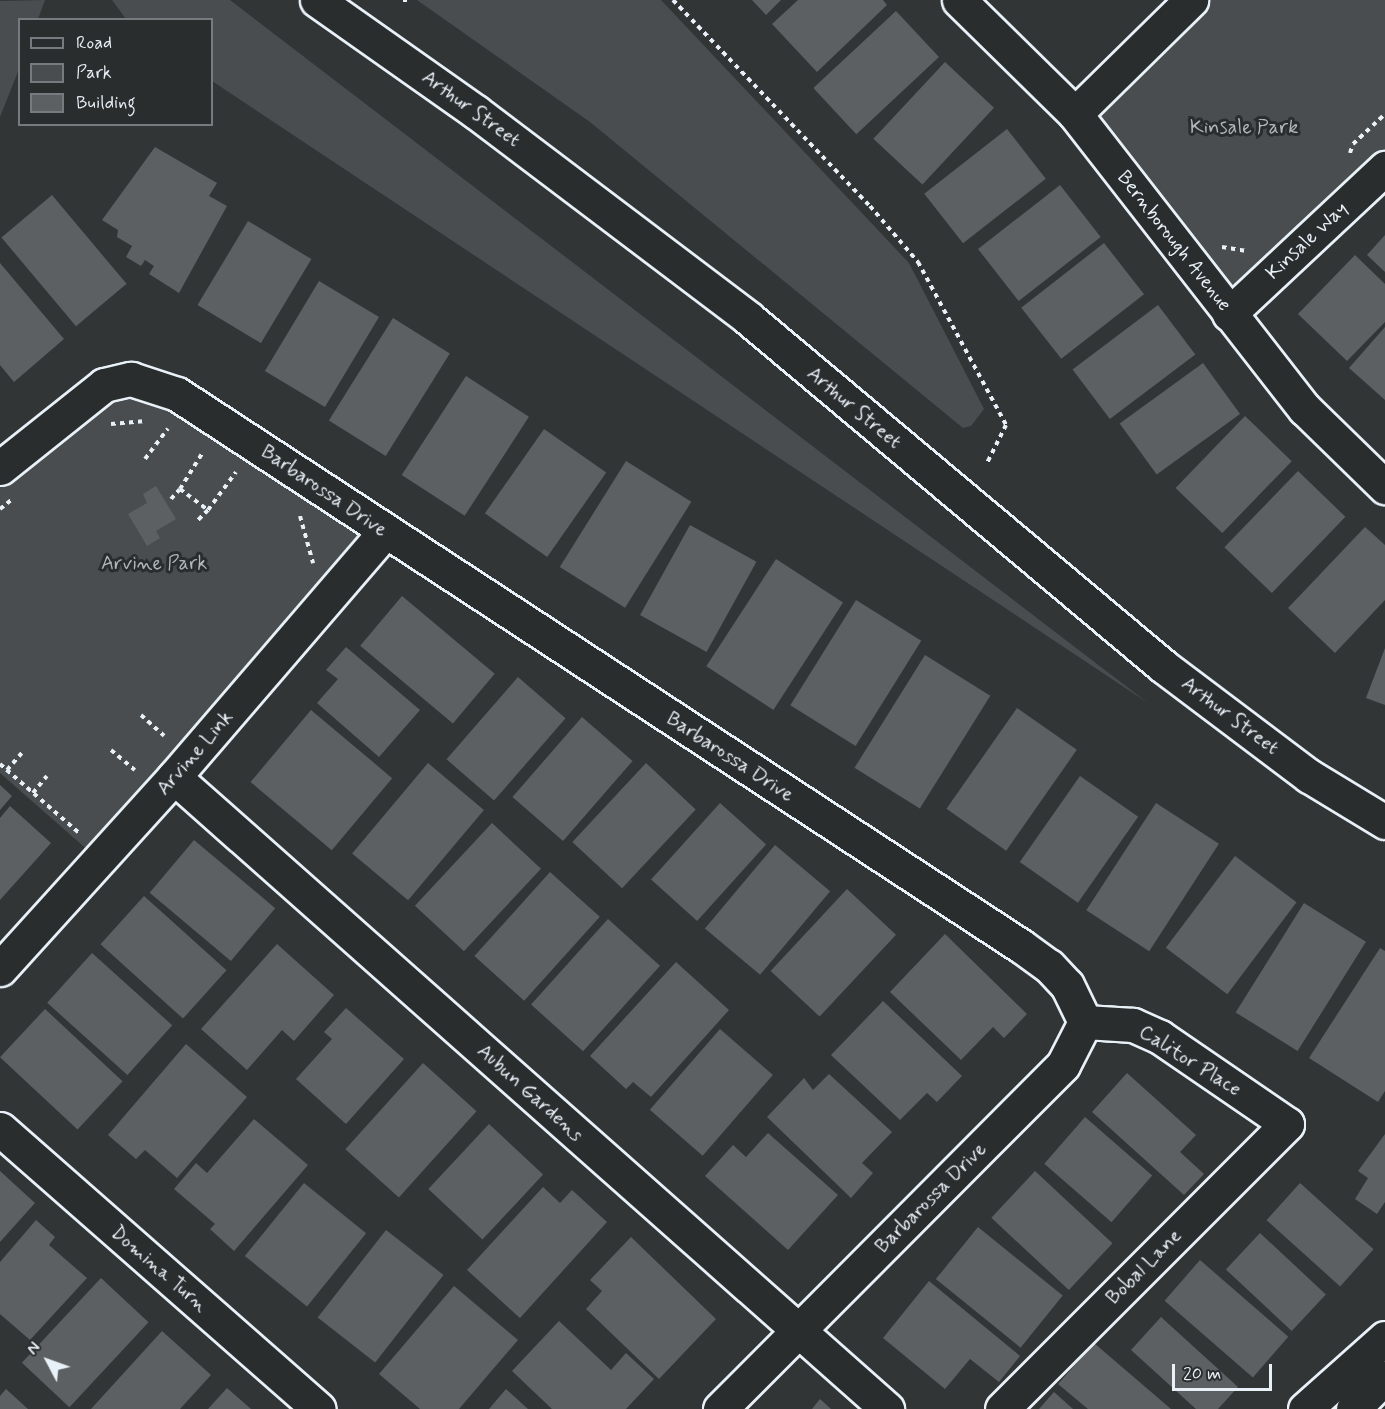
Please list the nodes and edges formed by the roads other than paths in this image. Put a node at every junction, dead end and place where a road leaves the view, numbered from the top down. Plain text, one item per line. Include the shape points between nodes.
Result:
1 (317, 0) edge
2 (959, 0) edge
3 (1191, 0) edge
4 (1076, 114) junction
5 (1385, 168) edge
6 (1229, 314) junction
7 (0, 468) edge
8 (1385, 487) edge
9 (385, 532) junction
10 (174, 777) junction
11 (1385, 822) edge
12 (0, 969) edge
13 (1084, 1022) junction
14 (1287, 1124) joint
15 (0, 1128) edge
16 (798, 1330) junction
17 (1385, 1338) edge
18 (1385, 1377) edge
19 (319, 1409) edge
20 (720, 1409) edge
21 (887, 1409) edge
22 (1002, 1409) edge
23 (1305, 1409) edge
24 (1353, 1409) edge

1 - 11 street, Arthur Street via 476,111 748,318 1163,666 1309,776
2 - 4 street, Bernborough Avenue
3 - 4 street
4 - 6 street, Bernborough Avenue
5 - 6 street, Kinsale Way
6 - 8 street, Bernborough Avenue via 1305,408
7 - 9 street, Barbarossa Drive via 104,385 131,379 195,403
9 - 10 street, Arvine Link
9 - 13 street, Barbarossa Drive via 1049,966 1066,985
10 - 12 street, Arvine Link
10 - 16 street, Aubun Gardens
13 - 14 street, Calitor Place via 1133,1025 1160,1037
13 - 16 street, Barbarossa Drive via 1063,1065
14 - 22 street, Bobal Lane
15 - 19 street, Domina Turn
16 - 20 street, Barbarossa Drive
16 - 21 street, Aubun Gardens
17 - 23 street
18 - 24 street

